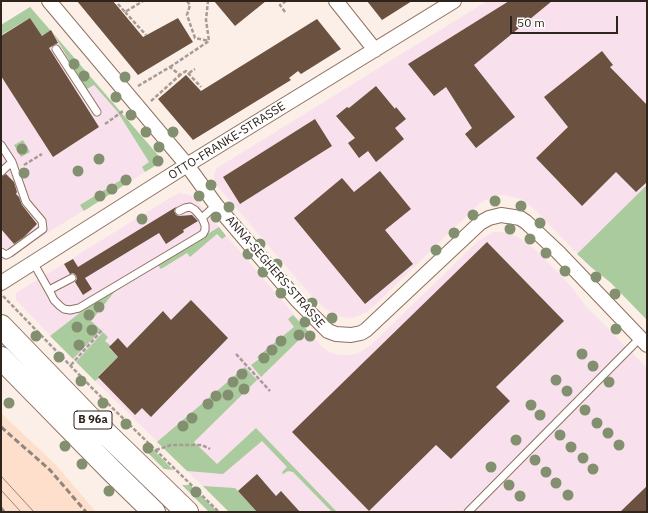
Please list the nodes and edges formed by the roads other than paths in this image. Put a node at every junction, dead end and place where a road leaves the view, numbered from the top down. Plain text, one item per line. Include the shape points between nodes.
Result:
1 (49, 1) edge
2 (336, 1) edge
3 (454, 1) edge
4 (56, 49) dead end
5 (375, 50) junction
6 (97, 112) dead end
7 (1, 145) edge
8 (12, 162) junction
9 (187, 166) junction
10 (1, 172) edge
11 (216, 205) junction
12 (179, 212) dead end
13 (202, 218) junction
14 (1, 252) edge
15 (33, 262) junction
16 (72, 278) dead end
17 (1, 283) edge
18 (49, 290) junction
19 (1, 326) edge
20 (643, 341) edge
21 (1, 358) edge
22 (154, 512) edge
23 (187, 512) edge
24 (468, 512) edge

1 - 9 street, ANNA-SEGHERS-STRASSE
2 - 5 street
3 - 5 street, OTTO-FRANKE-STRASSE
4 - 6 lane
5 - 9 street, OTTO-FRANKE-STRASSE
7 - 8 lane
8 - 10 lane
8 - 14 lane via 26,202 42,221 43,229 10,253 6,255
9 - 11 street, ANNA-SEGHERS-STRASSE
9 - 15 street, OTTO-FRANKE-STRASSE
11 - 13 lane
11 - 20 street, ANNA-SEGHERS-STRASSE via 297,300 328,332 351,335 366,330 480,223 502,215 520,218 526,222
12 - 13 lane via 190,207
13 - 18 lane via 205,225 203,234 79,308 64,309 54,300
15 - 17 street, OTTO-FRANKE-STRASSE
15 - 18 lane
16 - 18 lane
19 - 23 main road, B 96a
20 - 24 lane
21 - 22 main road, B 96a

